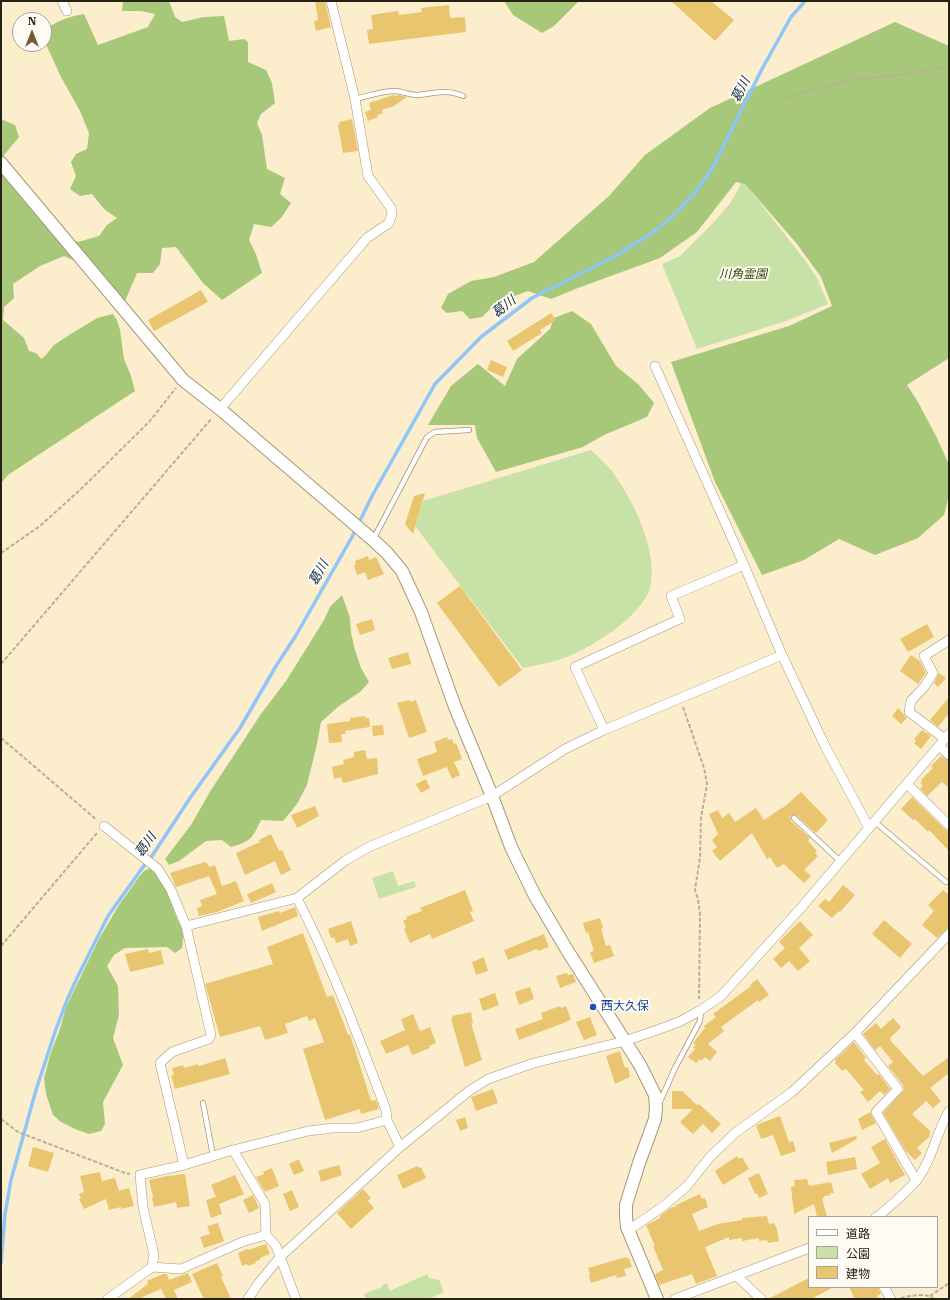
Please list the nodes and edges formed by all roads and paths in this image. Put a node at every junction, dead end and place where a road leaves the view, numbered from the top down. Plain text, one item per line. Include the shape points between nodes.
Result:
1 (62, 1) edge
2 (331, 1) edge
3 (67, 11) dead end
4 (949, 66) edge
5 (463, 96) dead end
6 (784, 98) dead end
7 (355, 99) junction
8 (1, 163) edge
9 (655, 366) dead end
10 (183, 380) junction
11 (220, 409) junction
12 (469, 430) dead end
13 (370, 537) junction
14 (1, 553) edge
15 (744, 565) junction
16 (949, 640) edge
17 (782, 654) junction
18 (1, 664) edge
19 (680, 698) junction
20 (604, 730) junction
21 (1, 738) edge
22 (944, 739) edge
23 (949, 755) edge
24 (907, 784) junction
25 (492, 796) junction
26 (794, 818) dead end
27 (872, 825) junction
28 (949, 825) edge
29 (104, 826) junction
30 (840, 861) junction
31 (946, 882) dead end
32 (298, 898) junction
33 (186, 926) junction
34 (949, 934) edge
35 (1, 946) edge
36 (702, 1010) junction
37 (855, 1033) junction
38 (625, 1041) junction
39 (203, 1103) dead end
40 (656, 1111) junction
41 (949, 1111) edge
42 (1, 1119) edge
43 (387, 1120) junction
44 (400, 1147) junction
45 (233, 1150) junction
46 (213, 1156) junction
47 (184, 1165) junction
48 (140, 1175) junction
49 (916, 1180) junction
50 (878, 1216) edge
51 (629, 1230) junction
52 (266, 1235) junction
53 (808, 1248) edge
54 (280, 1257) junction
55 (152, 1267) junction
56 (737, 1276) junction
57 (949, 1283) edge
58 (885, 1288) edge
59 (930, 1296) junction
60 (108, 1299) edge
61 (248, 1299) edge
62 (296, 1299) edge
63 (656, 1299) edge
64 (676, 1299) edge
65 (761, 1299) edge
66 (891, 1299) edge
67 (897, 1299) edge
68 (934, 1299) edge

1 - 3 street
2 - 7 street
4 - 6 path via 851,80
5 - 7 lane via 442,91 416,95 392,91
7 - 11 street via 368,176 391,208 389,223 367,238
8 - 10 street
9 - 15 street
10 - 11 street
10 - 14 path via 149,422 80,490 40,526
11 - 13 street
11 - 18 path
12 - 13 lane via 435,432 427,437
13 - 25 street via 402,571 421,612
15 - 17 street
15 - 20 street via 671,596 680,619 575,667
16 - 22 street via 924,656 933,673 912,701 909,712
17 - 19 street
17 - 27 street via 825,746
19 - 20 street
19 - 36 path via 707,784 695,890 700,915 698,994
20 - 25 street via 565,749
21 - 29 path
22 - 23 street
22 - 24 street
24 - 27 street
24 - 28 street
25 - 32 street via 371,846 346,860
25 - 38 street via 511,847 535,896
26 - 30 lane
27 - 30 street
27 - 31 lane
29 - 33 street via 158,869
29 - 35 path
30 - 36 street via 735,982
32 - 33 street
32 - 43 street via 353,1024 386,1110
33 - 47 street via 211,1035 209,1039 172,1052 160,1063
34 - 37 street
36 - 38 street via 674,1024
36 - 40 lane via 700,1021
37 - 49 street via 898,1089 876,1112
37 - 51 street via 792,1092 735,1133 710,1157 687,1186
38 - 40 street via 653,1090
38 - 44 street via 541,1061 488,1079 468,1091
39 - 46 lane
40 - 51 street via 626,1205
41 - 49 street via 928,1160
42 - 48 path via 18,1132 125,1173
43 - 44 street
43 - 45 street via 357,1128 308,1130
44 - 54 street
45 - 46 street
45 - 52 street via 265,1204
46 - 47 street
47 - 48 street
48 - 55 street via 143,1206 154,1255
49 - 50 street
51 - 63 street
52 - 54 street via 276,1246
52 - 55 street via 242,1242 181,1269
53 - 56 street
54 - 61 street
54 - 62 street
55 - 60 street
56 - 64 street
56 - 65 street
57 - 59 path
58 - 66 street
59 - 67 path
59 - 68 path

